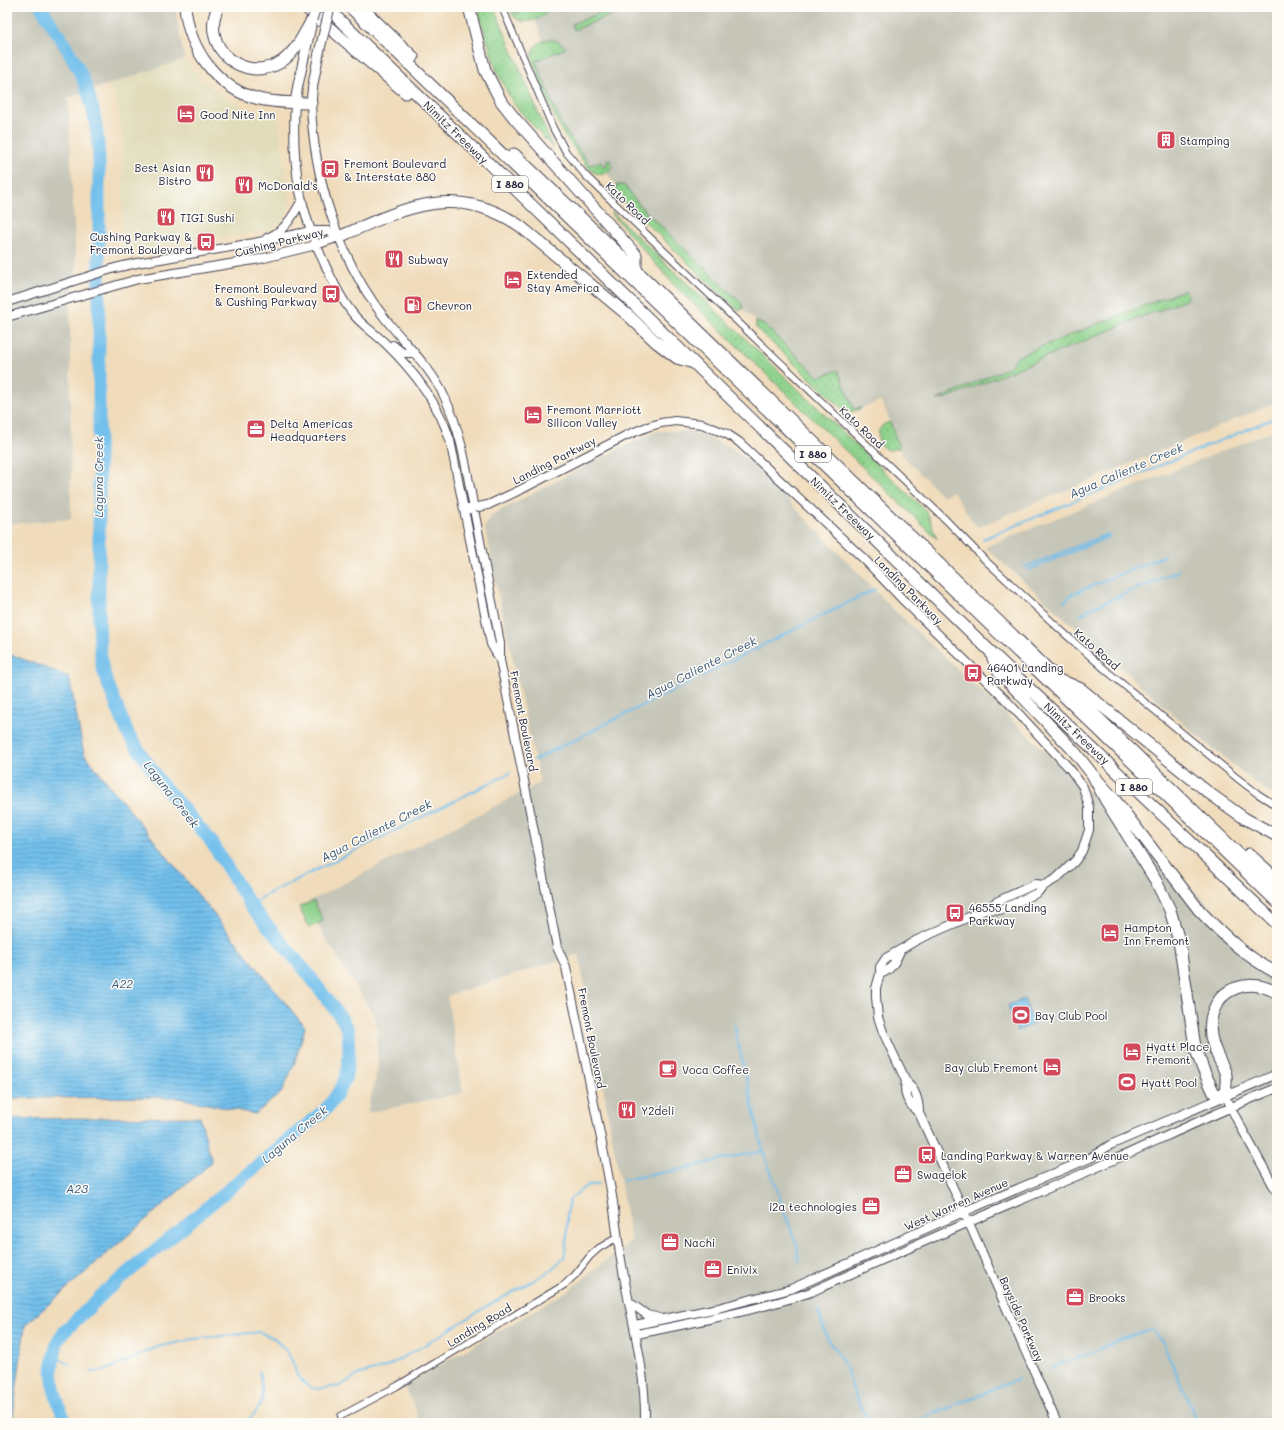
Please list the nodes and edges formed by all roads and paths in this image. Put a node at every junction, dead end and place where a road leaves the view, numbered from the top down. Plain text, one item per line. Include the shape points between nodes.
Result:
1 (185, 7) edge
2 (218, 7) edge
3 (305, 7) edge
4 (316, 7) edge
5 (326, 7) edge
6 (330, 7) edge
7 (350, 7) edge
8 (362, 7) edge
9 (469, 7) edge
10 (502, 7) edge
11 (312, 20) joint
12 (302, 46) junction
13 (295, 103) junction
14 (311, 103) junction
15 (474, 149) junction
16 (301, 202) junction
17 (311, 231) junction
18 (339, 237) junction
19 (254, 243) junction
20 (316, 245) junction
21 (636, 270) junction
22 (7, 302) edge
23 (7, 317) edge
24 (384, 342) junction
25 (415, 354) junction
26 (694, 362) junction
27 (414, 373) junction
28 (439, 386) junction
29 (474, 508) junction
30 (464, 510) junction
31 (990, 651) junction
32 (500, 660) junction
33 (1059, 680) junction
34 (1092, 774) junction
35 (1277, 806) edge
36 (1277, 836) edge
37 (1223, 838) junction
38 (1277, 879) edge
39 (1277, 891) edge
40 (1277, 902) edge
41 (1277, 924) edge
42 (1277, 973) edge
43 (1277, 993) edge
44 (1277, 1074) edge
45 (1277, 1088) edge
46 (1228, 1102) junction
47 (1277, 1192) edge
48 (963, 1212) junction
49 (969, 1223) junction
50 (618, 1237) junction
51 (630, 1302) junction
52 (665, 1319) junction
53 (635, 1325) junction
54 (637, 1334) junction
55 (341, 1416) dead end
56 (646, 1423) edge
57 (1057, 1423) edge

1 - 13 highway via 193,41 209,68 224,82 242,93 259,99
2 - 12 highway via 214,20 216,40 228,59 237,64 248,68 270,67
3 - 15 highway
4 - 11 main road, bridge
5 - 15 highway, Nimitz Freeway / I 880
6 - 14 main road, Fremont Boulevard, bridge
7 - 40 highway, I 880
8 - 21 highway, I 880
9 - 21 highway via 485,70 501,101 636,256
10 - 35 street, Kato Road via 553,128 566,152 586,176 986,561 1086,653 1237,778
11 - 12 highway
12 - 13 main road, Fremont Boulevard
13 - 14 highway
13 - 16 main road, Fremont Boulevard via 294,159
14 - 18 main road, Fremont Boulevard via 313,137 323,190
15 - 26 highway, Nimitz Freeway / I 880
16 - 17 main road, Fremont Boulevard
16 - 19 main road via 281,230
17 - 18 main road, Cushing Parkway via 329,231
17 - 19 main road, Cushing Parkway
17 - 20 main road, Fremont Boulevard
18 - 20 main road, Cushing Parkway
18 - 25 main road, Fremont Boulevard via 371,300
18 - 26 highway via 401,211 424,205 454,202 489,209 520,226 677,358
19 - 22 main road, Cushing Parkway via 135,263
20 - 23 main road, Cushing Parkway via 238,264 152,276
20 - 24 main road, Fremont Boulevard via 335,286 354,316
21 - 33 highway, I 880
24 - 25 main road via 403,354
24 - 27 main road, Fremont Boulevard
25 - 28 main road, Fremont Boulevard
26 - 31 highway, Nimitz Freeway / I 880
27 - 28 main road via 419,374 432,386
27 - 30 main road, Fremont Boulevard via 446,428
28 - 29 main road, Fremont Boulevard via 460,438
29 - 30 main road, Landing Parkway
29 - 32 main road, Fremont Boulevard via 500,643
29 - 48 main road, Landing Parkway via 488,505 647,427 675,421 702,424 727,434 751,452 865,560 1006,700 1078,778 1089,807 1089,830 1082,851 1068,869 1037,893 1000,910 987,910 917,940 900,951 887,972 880,974 876,988 878,1017 883,1032 906,1081 912,1087 919,1103 918,1113
30 - 32 main road, Fremont Boulevard via 491,644
31 - 34 highway via 999,672 1074,751
31 - 41 highway, Nimitz Freeway / I 880
32 - 50 main road, Fremont Boulevard via 558,947 566,967
33 - 36 highway via 1081,689 1209,793 1244,818
33 - 37 highway, I 880
34 - 42 highway via 1212,924 1242,950
34 - 46 highway via 1168,905 1179,940 1195,1047 1214,1092
37 - 38 highway via 1246,851
37 - 39 highway, I 880
43 - 46 highway via 1263,987 1242,986 1223,995 1212,1012 1210,1032 1226,1076
44 - 46 main road, West Warren Avenue
45 - 46 main road, West Warren Avenue via 1248,1101
46 - 47 main road
46 - 48 main road, West Warren Avenue via 1110,1145 1090,1158
46 - 49 main road, West Warren Avenue via 1134,1151
48 - 49 main road, Landing Parkway
48 - 52 main road, West Warren Avenue via 791,1289
49 - 54 main road, West Warren Avenue via 789,1300
49 - 57 main road, Bayside Parkway
50 - 51 main road, Fremont Boulevard
50 - 55 street, Landing Road via 599,1248 564,1285 397,1386
51 - 52 main road via 647,1315
51 - 53 main road, Fremont Boulevard
52 - 53 main road, West Warren Avenue
53 - 54 main road, Fremont Boulevard
54 - 56 main road, Fremont Boulevard via 645,1392

